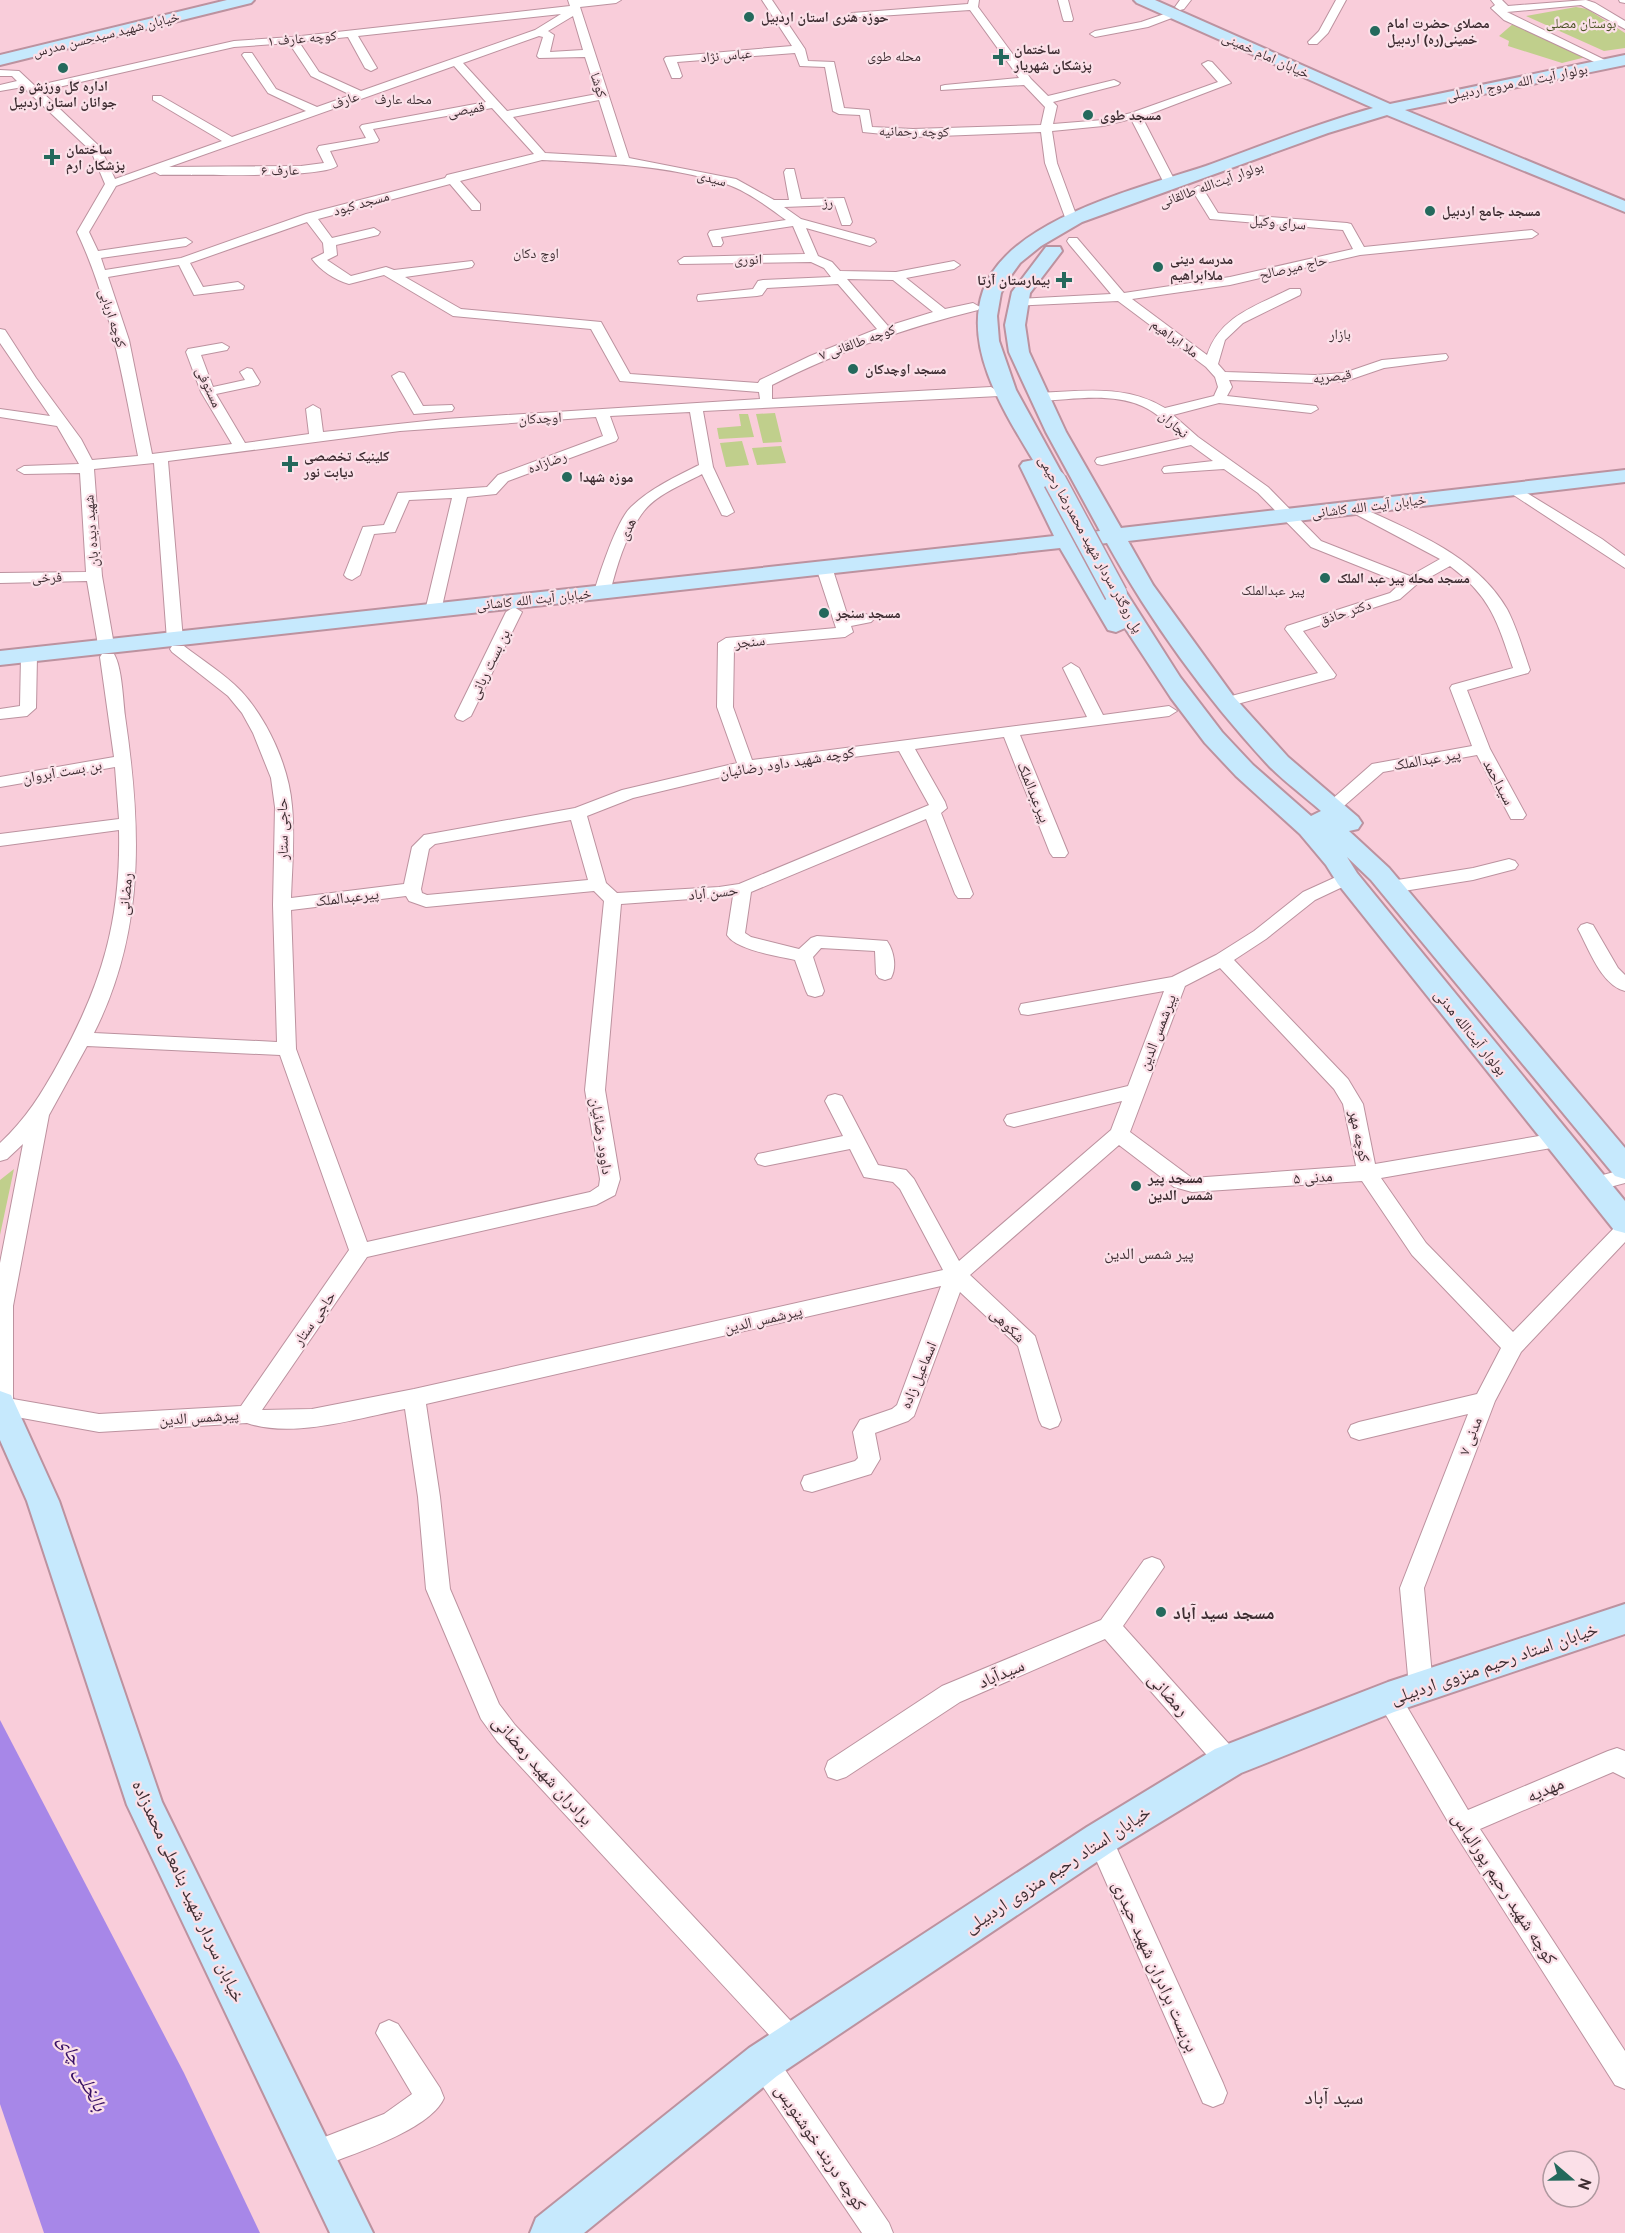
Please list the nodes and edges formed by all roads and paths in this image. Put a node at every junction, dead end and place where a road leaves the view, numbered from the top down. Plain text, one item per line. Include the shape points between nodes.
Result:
1 (246, 0) edge
2 (616, 0) edge
3 (766, 0) edge
4 (1063, 0) edge
5 (1142, 0) edge
6 (1341, 0) edge
7 (1485, 0) edge
8 (1496, 0) edge
9 (228, 2) edge
10 (575, 4) edge
11 (974, 4) edge
12 (1180, 7) edge
13 (852, 16) dead end
14 (1068, 19) dead end
15 (1625, 26) edge
16 (539, 32) junction
17 (351, 33) junction
18 (1095, 33) dead end
19 (292, 40) junction
20 (1313, 42) dead end
21 (52, 48) junction
22 (0, 49) edge
23 (799, 49) junction
24 (589, 53) junction
25 (248, 55) dead end
26 (0, 60) edge
27 (1625, 60) edge
28 (455, 61) junction
29 (1208, 64) dead end
30 (1605, 64) junction
31 (371, 68) dead end
32 (0, 73) edge
33 (1625, 73) edge
34 (676, 76) dead end
35 (1027, 81) junction
36 (1114, 83) dead end
37 (28, 86) junction
38 (0, 88) edge
39 (945, 88) dead end
40 (360, 95) junction
41 (603, 96) junction
42 (157, 98) dead end
43 (1046, 100) junction
44 (495, 104) junction
45 (1389, 109) junction
46 (316, 111) junction
47 (1411, 112) junction
48 (505, 115) junction
49 (1135, 115) junction
50 (366, 127) joint
51 (1046, 128) junction
52 (913, 133) junction
53 (231, 141) junction
54 (922, 143) dead end
55 (542, 156) junction
56 (624, 160) junction
57 (145, 172) junction
58 (790, 172) dead end
59 (451, 178) junction
60 (1170, 183) junction
61 (111, 184) junction
62 (1198, 190) junction
63 (796, 203) junction
64 (772, 204) junction
65 (476, 207) dead end
66 (1625, 207) edge
67 (310, 217) junction
68 (1072, 220) junction
69 (797, 222) junction
70 (846, 222) dead end
71 (374, 232) dead end
72 (1532, 234) dead end
73 (1073, 241) junction
74 (186, 242) dead end
75 (870, 242) dead end
76 (329, 243) junction
77 (717, 243) dead end
78 (1027, 247) junction
79 (1360, 250) junction
80 (1053, 251) junction
81 (94, 255) junction
82 (813, 258) junction
83 (183, 261) junction
84 (684, 261) dead end
85 (468, 264) dead end
86 (954, 265) dead end
87 (1013, 271) junction
88 (395, 274) junction
89 (99, 275) junction
90 (896, 276) junction
91 (838, 278) junction
92 (238, 286) dead end
93 (1295, 292) dead end
94 (1121, 297) junction
95 (703, 298) dead end
96 (1018, 303) junction
97 (973, 307) junction
98 (942, 313) junction
99 (885, 330) junction
100 (0, 333) edge
101 (222, 347) dead end
102 (1441, 357) dead end
103 (1211, 364) junction
104 (247, 372) dead end
105 (399, 376) dead end
106 (1221, 376) junction
107 (765, 388) junction
108 (208, 392) junction
109 (448, 392) dead end
110 (994, 393) junction
111 (1038, 397) junction
112 (1218, 399) junction
113 (767, 404) junction
114 (447, 408) junction
115 (696, 408) junction
116 (313, 409) dead end
117 (1311, 409) dead end
118 (0, 413) edge
119 (1163, 413) junction
120 (602, 414) junction
121 (62, 422) junction
122 (444, 423) junction
123 (316, 435) junction
124 (1192, 440) junction
125 (241, 447) junction
126 (153, 460) junction
127 (1102, 461) dead end
128 (1227, 464) junction
129 (87, 467) junction
130 (706, 467) junction
131 (24, 470) dead end
132 (1169, 470) dead end
133 (1625, 476) edge
134 (1514, 489) junction
135 (461, 492) junction
136 (1092, 498) junction
137 (1048, 502) junction
138 (1351, 508) junction
139 (727, 512) dead end
140 (1285, 516) junction
141 (1117, 542) junction
142 (1071, 547) junction
143 (1451, 559) junction
144 (1625, 563) edge
145 (827, 573) junction
146 (352, 575) dead end
147 (94, 576) junction
148 (0, 578) edge
149 (1411, 582) junction
150 (1122, 591) junction
151 (602, 592) junction
152 (434, 610) junction
153 (514, 612) dead end
154 (866, 620) dead end
155 (842, 623) junction
156 (176, 644) junction
157 (107, 651) junction
158 (0, 658) edge
159 (29, 661) junction
160 (1071, 668) dead end
161 (1226, 702) junction
162 (1169, 711) junction
163 (0, 714) edge
164 (463, 716) dead end
165 (1097, 720) junction
166 (1010, 732) junction
167 (904, 745) junction
168 (1482, 749) junction
169 (123, 760) junction
170 (746, 766) junction
171 (0, 782) edge
172 (1331, 807) junction
173 (578, 813) junction
174 (932, 813) junction
175 (1517, 815) dead end
176 (126, 824) junction
177 (1330, 837) junction
178 (0, 840) edge
179 (1059, 854) dead end
180 (1509, 865) dead end
181 (1347, 878) junction
182 (1385, 880) junction
183 (598, 885) junction
184 (412, 889) junction
185 (742, 889) junction
186 (964, 894) dead end
187 (613, 899) junction
188 (282, 905) junction
189 (1587, 929) dead end
190 (803, 956) junction
191 (1221, 959) junction
192 (885, 974) dead end
193 (1177, 982) junction
194 (1625, 985) edge
195 (815, 991) dead end
196 (1028, 1009) dead end
197 (82, 1040) junction
198 (287, 1049) junction
199 (1135, 1091) junction
200 (835, 1101) dead end
201 (39, 1114) junction
202 (1014, 1120) dead end
203 (1119, 1134) junction
204 (1557, 1140) junction
205 (855, 1141) junction
206 (0, 1154) edge
207 (765, 1159) dead end
208 (1625, 1168) edge
209 (1367, 1173) junction
210 (1625, 1176) edge
211 (1595, 1184) junction
212 (1625, 1222) edge
213 (1625, 1228) edge
214 (360, 1251) junction
215 (956, 1275) junction
216 (1513, 1346) junction
217 (414, 1398) junction
218 (1484, 1401) junction
219 (1, 1405) edge
220 (247, 1414) junction
221 (1050, 1420) dead end
222 (1359, 1431) dead end
223 (812, 1483) dead end
224 (1152, 1567) dead end
225 (1625, 1619) edge
226 (1109, 1627) junction
227 (1404, 1693) junction
228 (1228, 1761) junction
229 (1625, 1767) edge
230 (837, 1769) dead end
231 (1463, 1824) junction
232 (1100, 1839) junction
233 (389, 2033) dead end
234 (778, 2052) junction
235 (1625, 2075) edge
236 (1213, 2093) dead end
237 (314, 2155) junction
238 (352, 2233) edge
239 (551, 2233) edge
240 (879, 2233) edge

1 - 9 main road, خیابان شهید سیدحسن مدرس
2 - 10 street, کوچه عارف ۱
3 - 23 street, کوچه رحمانیه
4 - 14 street
5 - 12 main road, خیابان امام خمینی
6 - 20 street via 1323,33
7 - 30 street via 1508,18
8 - 15 street via 1505,9 1581,2
9 - 21 main road, خیابان شهید سیدحسن مدرس
10 - 16 street, عارف
10 - 17 street, کوچه عارف ۱
10 - 24 street, کوشا
11 - 13 street
11 - 35 street
12 - 18 street via 1144,25
12 - 45 main road, خیابان امام خمینی
16 - 24 street via 549,35 543,56
16 - 28 street, عارف
17 - 19 street, کوچه عارف ۱
17 - 31 street
19 - 37 street, کوچه عارف ۱ via 234,44
19 - 40 street via 315,74
21 - 22 main road
21 - 26 main road, خیابان شهید سیدحسن مدرس
23 - 34 street, عباس نژاد via 670,59
23 - 52 street, کوچه رحمانیه via 804,64 830,64 839,111 866,112 867,130
24 - 41 street, کوشا
25 - 46 street via 272,91
27 - 30 main road, بولوار آیت الله مروج اردبیلی
28 - 40 street, عارف
28 - 44 street
29 - 49 street, کوچه رحمانیه via 1225,83
30 - 47 main road, بولوار آیت الله مروج اردبیلی
32 - 37 street via 15,73
33 - 47 main road, بولوار آیت الله مروج اردبیلی via 1432,115
35 - 39 street
35 - 43 street
36 - 43 street
37 - 38 street, کوچه عارف ۱
37 - 61 street via 96,150
40 - 46 street, عارف
41 - 48 street
41 - 56 street, کوشا
42 - 53 street
43 - 51 street via 1051,106
44 - 48 street
44 - 50 street, قمیصی
45 - 47 main road, خیابان امام خمینی
45 - 60 main road, بولوار آیت‌الله طالقانی
46 - 53 street, عارف
47 - 62 main road, بولوار آیت‌الله طالقانی
47 - 66 main road
48 - 55 street
49 - 51 street, کوچه رحمانیه via 1103,123
49 - 60 street
50 - 57 street, عارف ۶ via 374,141 323,149 331,166 301,170
51 - 52 street, کوچه رحمانیه
51 - 68 street via 1050,163
52 - 54 street
53 - 57 street, عارف
55 - 56 street, سیدی
55 - 59 street, مسجد کبود
56 - 64 street, سیدی via 732,183
57 - 61 street, عارف
58 - 63 street
59 - 65 street
59 - 67 street, مسجد کبود
60 - 68 main road, بولوار آیت‌الله طالقانی
61 - 81 street, کوچه اربابی via 83,232
62 - 73 main road, بولوار آیت‌الله طالقانی via 1132,213
62 - 79 street, سرای وکیل via 1214,216 1347,227
63 - 64 street, رز
63 - 70 street, رز via 840,201
64 - 69 street, سیدی
67 - 76 street
67 - 83 street, مسجد کبود
68 - 78 main road, بولوار آیت‌الله طالقانی
69 - 75 street, سیدی
69 - 77 street via 714,234
69 - 82 street
71 - 76 street
72 - 79 street, حاج میرصالح
73 - 80 main road, بولوار آیت‌الله طالقانی
73 - 94 street, ملا ابراهیم
74 - 81 street
76 - 88 street via 331,255 318,259 349,280 386,271
78 - 87 main road, بولوار آیت‌الله طالقانی
78 - 97 main road via 995,262 985,273
79 - 94 street, حاج میرصالح via 1230,281
80 - 87 main road, بولوار آیت‌الله طالقانی
80 - 96 main road via 1032,276
81 - 89 street, کوچه اربابی
82 - 84 street, انوری
82 - 91 street via 828,265
83 - 89 street, مسجد کبود
83 - 92 street via 199,292
85 - 88 street
86 - 90 street
87 - 150 main road, پل روگذر سردار شهید محمدرضا رحیمی, bridge via 1003,332 1008,357 1062,481
88 - 107 street via 458,313 596,325 625,378
89 - 126 street, کوچه اربابی via 122,340
90 - 91 street
90 - 98 street
91 - 95 street via 762,284 757,292
91 - 99 street
93 - 103 street, حاج میرصالح via 1238,320 1219,339
94 - 96 street, حاج میرصالح
94 - 103 street, ملا ابراهیم
96 - 111 main road via 1019,352
97 - 98 street, کوچه طالقانی ۷
97 - 110 main road via 979,361
98 - 99 street, کوچه طالقانی ۷
99 - 107 street, کوچه طالقانی ۷ via 816,357 765,383
100 - 121 street, شهید دیده بان
101 - 108 street, مستوفی via 193,352
102 - 106 street, قیصریه via 1382,364 1346,377
103 - 106 street, ملا ابراهیم
104 - 108 street via 253,382
105 - 114 street via 419,411
106 - 112 street via 1225,387
107 - 113 street
108 - 125 street, مستوفی
109 - 114 street
110 - 113 street, اوچدکان
110 - 137 main road
111 - 119 street, نجاران via 1114,394
111 - 136 main road
112 - 117 street
112 - 119 street
113 - 115 street, اوچدکان
114 - 122 street
115 - 120 street, اوچدکان
115 - 130 street
116 - 123 street
118 - 121 street
119 - 124 street, نجاران
120 - 122 street, اوچدکان
120 - 135 street, رضازاده via 611,438 503,478 491,490
121 - 129 street, شهید دیده بان
122 - 123 street, اوچدکان
123 - 125 street, اوچدکان
124 - 127 street
124 - 128 street, نجاران
125 - 126 street, اوچدکان
126 - 129 street, اوچدکان
126 - 156 street
128 - 132 street
128 - 140 street, نجاران via 1263,490
129 - 131 street, اوچدکان
129 - 147 street, شهید دیده بان
130 - 139 street
130 - 151 street, هدی via 662,489 635,512 612,559
133 - 134 main road, خیابان آیت الله کاشانی
134 - 138 main road, خیابان آیت الله کاشانی
134 - 144 street
135 - 146 street, رضازاده via 403,496 390,529 368,530
135 - 152 street
136 - 137 main road via 1076,509 1059,508
136 - 141 main road
137 - 142 main road
138 - 140 main road, خیابان آیت الله کاشانی
138 - 143 street, پیر عبدالملک
140 - 141 main road, خیابان آیت الله کاشانی
140 - 149 street via 1316,544
141 - 142 main road, خیابان آیت الله کاشانی
141 - 150 main road
142 - 145 main road, خیابان آیت الله کاشانی
142 - 150 main road
143 - 149 street
143 - 168 street, پیر عبدالملک via 1478,581 1499,608 1522,670 1458,688
145 - 151 main road, خیابان آیت الله کاشانی
145 - 155 street
147 - 148 street, فرخی
147 - 157 street, شهید دیده بان
149 - 161 street, دکتر حاذق via 1395,596 1293,629 1328,675
150 - 161 main road
150 - 162 main road
150 - 177 main road, پل روگذر سردار شهید محمدرضا رحیمی via 1199,722 1238,763
151 - 152 main road, خیابان آیت الله کاشانی
152 - 156 main road, خیابان آیت الله کاشانی
153 - 164 street, بن بست ربانی
154 - 155 street
155 - 170 street, سنجر via 845,632 726,644 725,708
156 - 157 main road, خیابان آیت الله کاشانی
156 - 188 street, حاجی ستار via 234,693 261,733 279,778 284,807
157 - 159 main road, خیابان آیت الله کاشانی
157 - 169 street, رمضانی
158 - 159 main road, خیابان آیت الله کاشانی
159 - 163 street via 26,711
160 - 165 street
161 - 172 main road via 1279,762
162 - 165 street, کوچه شهید داود رضائیان
162 - 181 main road via 1210,760 1272,819
165 - 166 street, کوچه شهید داود رضائیان
166 - 167 street, کوچه شهید داود رضائیان
166 - 179 street, پیرعبدالملک
167 - 170 street, کوچه شهید داود رضائیان
167 - 174 street via 937,802 938,808
168 - 172 street, پیر عبدالملک via 1378,768
168 - 175 street, سیداحمد
169 - 171 street, بن بست آبروان
169 - 176 street, رمضانی
170 - 173 street, کوچه شهید داود رضائیان via 628,794
172 - 182 main road via 1354,827
173 - 183 street
173 - 184 street, کوچه شهید داود رضائیان via 430,839 421,847
174 - 185 street, حسن آباد
174 - 186 street
176 - 178 street
176 - 197 street, رمضانی via 126,892 121,930 99,1005
177 - 181 main road, بولوار آیت‌الله مدنی
177 - 182 main road, بولوار آیت‌الله مدنی
180 - 182 street via 1473,874
181 - 191 street, پیرشمس الدین via 1309,896 1260,935
181 - 204 main road, بولوار آیت‌الله مدنی
182 - 208 main road, بولوار آیت‌الله مدنی
183 - 184 street via 426,901 415,897
183 - 187 street
184 - 188 street, پیرعبدالملک
185 - 187 street, حسن آباد
185 - 190 street via 736,935 745,941
187 - 214 street, داوود رضائیان via 594,1090 610,1179 608,1190 596,1198
188 - 198 street, حاجی ستار
189 - 194 street via 1611,972
190 - 192 street via 817,942 881,945
190 - 195 street
191 - 193 street, پیرشمس الدین
191 - 209 street, کوچه مهر via 1341,1084 1353,1104
193 - 196 street
193 - 199 street, پیرشمس الدین
197 - 198 street
197 - 201 street, رمضانی
198 - 214 street, حاجی ستار
199 - 202 street
199 - 203 street, پیرشمس الدین
200 - 205 street
201 - 206 street, رمضانی
201 - 219 street, رمضانی via 2,1306
203 - 209 street, مدنی ۵ via 1181,1182 1192,1185
203 - 215 street, پیرشمس الدین
204 - 209 street, مدنی ۵
204 - 211 main road, بولوار آیت‌الله مدنی
205 - 207 street
205 - 215 street, شکوهی via 871,1172 899,1175 907,1184
209 - 216 street, کوچه مهر via 1419,1249
210 - 211 street
211 - 212 main road, بولوار آیت‌الله مدنی
213 - 216 street, مدنی ۷
214 - 220 street, حاجی ستار
215 - 217 street, پیرشمس الدین
215 - 221 street, شکوهی via 1027,1342
215 - 223 street, اسماعیل زاده via 906,1410 868,1425 864,1432 869,1459 863,1468
216 - 218 street, مدنی ۷
217 - 220 street, پیرشمس الدین via 312,1418 261,1419
217 - 234 street, برادران شهید رمضانی via 438,1589 490,1711
218 - 222 street
218 - 227 street, مدنی ۷ via 1412,1587
219 - 220 street, پیرشمس الدین via 99,1423
219 - 237 main road, خیابان سردار شهید بنامعلی محمدزاده via 43,1501 145,1805
224 - 226 street
225 - 227 main road, خیابان استاد رحیم منزوی اردبیلی
226 - 228 street, رمضانی
226 - 230 street, سیدآباد via 951,1694
227 - 228 main road, خیابان استاد رحیم منزوی اردبیلی
227 - 231 street, کوچه شهید رحیم پورالیاس
228 - 232 main road, خیابان استاد رحیم منزوی اردبیلی
229 - 231 street, مهدیه via 1617,1759
231 - 235 street, کوچه شهید رحیم پورالیاس
232 - 234 main road, خیابان استاد رحیم منزوی اردبیلی
232 - 236 street, بن‌بست برادران شهید حیدری
233 - 237 street via 430,2098 393,2124
234 - 239 main road, خیابان استاد رحیم منزوی اردبیلی
234 - 240 street, کوچه دربند خوشنویس
237 - 238 main road, خیابان سردار شهید بنامعلی محمدزاده

